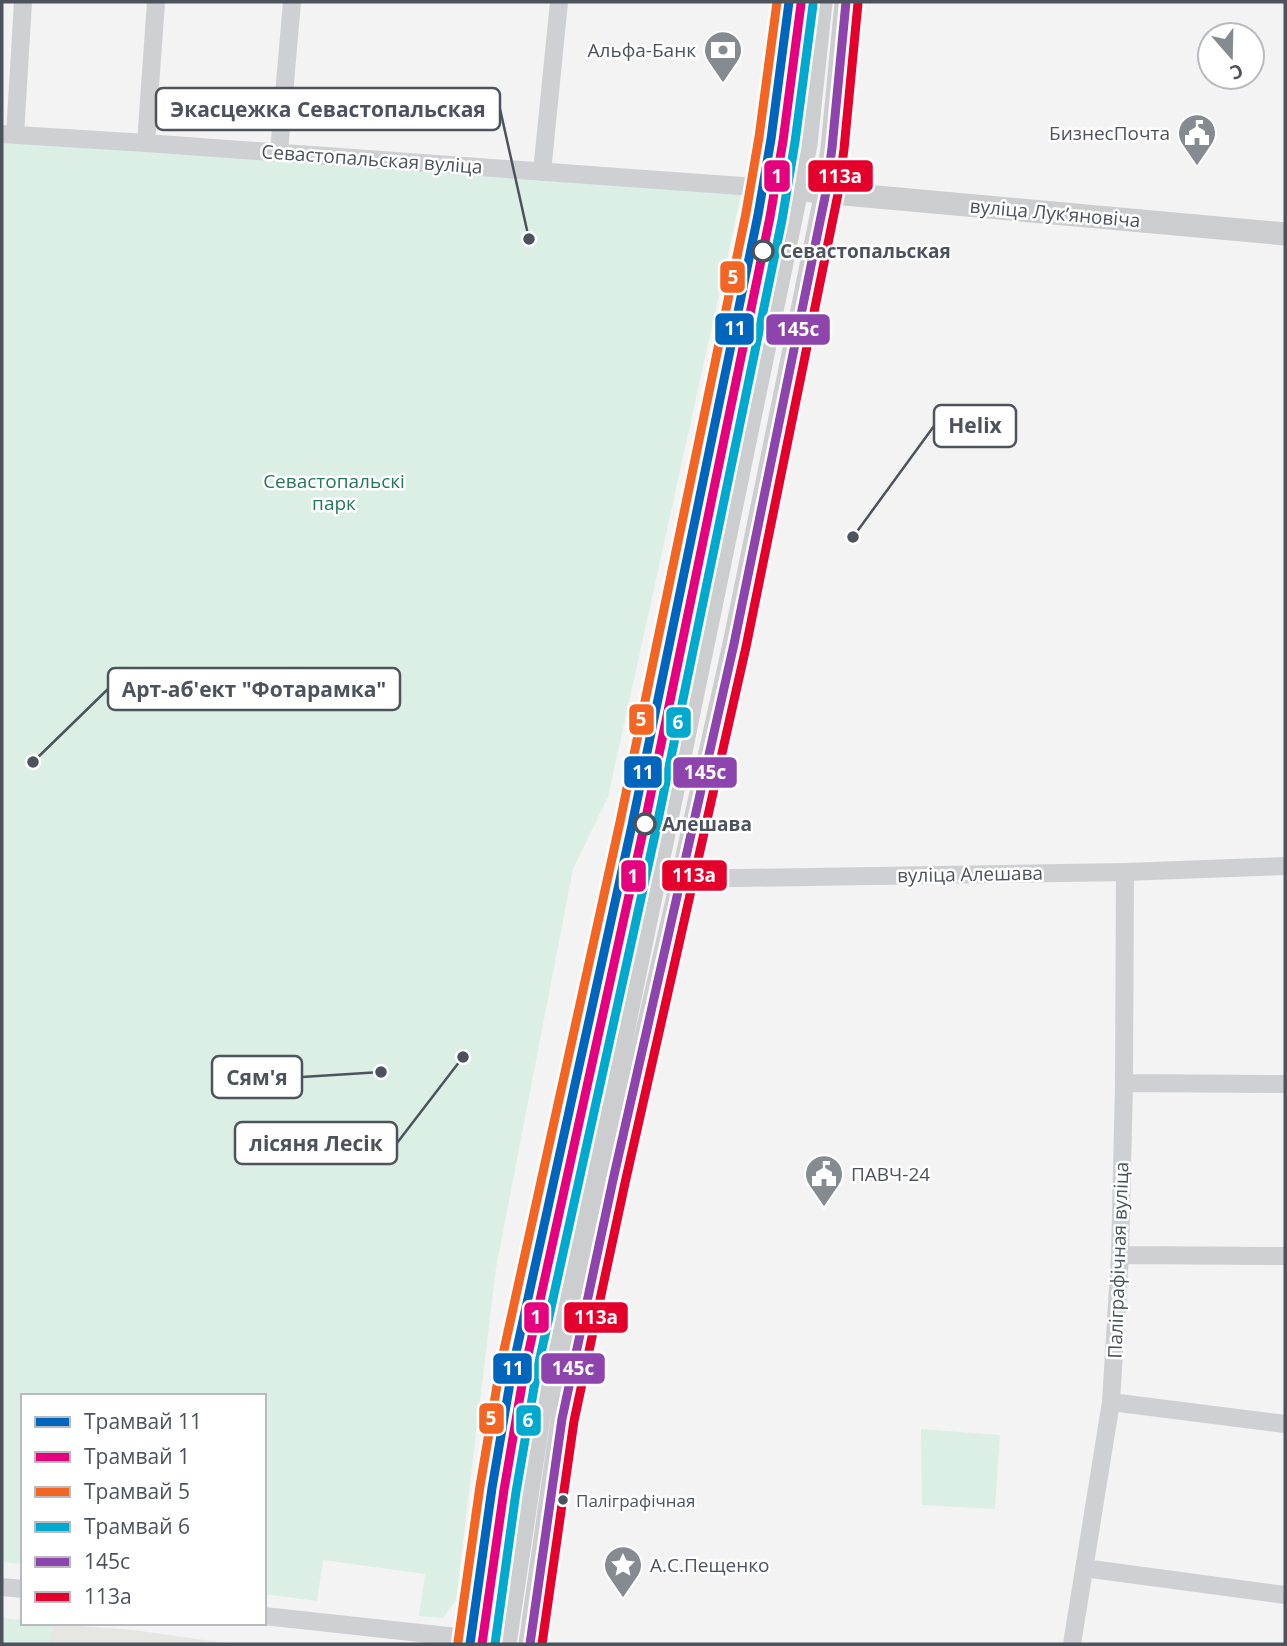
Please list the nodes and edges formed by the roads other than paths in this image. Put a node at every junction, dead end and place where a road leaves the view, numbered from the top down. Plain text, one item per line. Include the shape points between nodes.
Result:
1 (23, 2) edge
2 (156, 2) edge
3 (292, 2) edge
4 (559, 2) edge
5 (821, 2) edge
6 (846, 2) edge
7 (8, 135) edge
8 (146, 142) junction
9 (279, 152) junction
10 (542, 172) junction
11 (797, 190) junction
12 (826, 192) junction
13 (1285, 234) edge
14 (1285, 866) edge
15 (656, 868) junction
16 (1125, 872) junction
17 (683, 874) junction
18 (1124, 1083) junction
19 (1285, 1084) edge
20 (1120, 1255) junction
21 (1285, 1256) edge
22 (1111, 1402) junction
23 (1285, 1424) edge
24 (1084, 1568) junction
25 (2, 1587) edge
26 (21, 1589) edge
27 (1285, 1595) edge
28 (266, 1616) edge
29 (496, 1644) edge
30 (505, 1644) edge
31 (530, 1644) edge
32 (1072, 1644) edge

1 - 7 street
2 - 8 street
3 - 9 street
4 - 10 street
5 - 11 main road
6 - 12 main road
7 - 8 street, Севастопальская вуліца
8 - 9 street, Севастопальская вуліца
9 - 10 street, Севастопальская вуліца
10 - 11 street, Севастопальская вуліца
11 - 12 main road, Севастопальская вуліца
11 - 15 main road
12 - 13 main road, вуліца Лукʼяновіча
12 - 17 main road
14 - 16 street, вуліца Алешава
15 - 17 street, вуліца Алешава
15 - 30 main road via 592,1182 538,1416
16 - 17 street, вуліца Алешава via 739,878
16 - 18 street, Паліграфічная вуліца
17 - 31 main road via 562,1419
18 - 19 street
18 - 20 street, Паліграфічная вуліца
20 - 21 street
20 - 22 street, Паліграфічная вуліца
22 - 23 street
22 - 24 street, Паліграфічная вуліца
24 - 27 street
24 - 32 street, Паліграфічная вуліца
25 - 26 street
28 - 29 street

